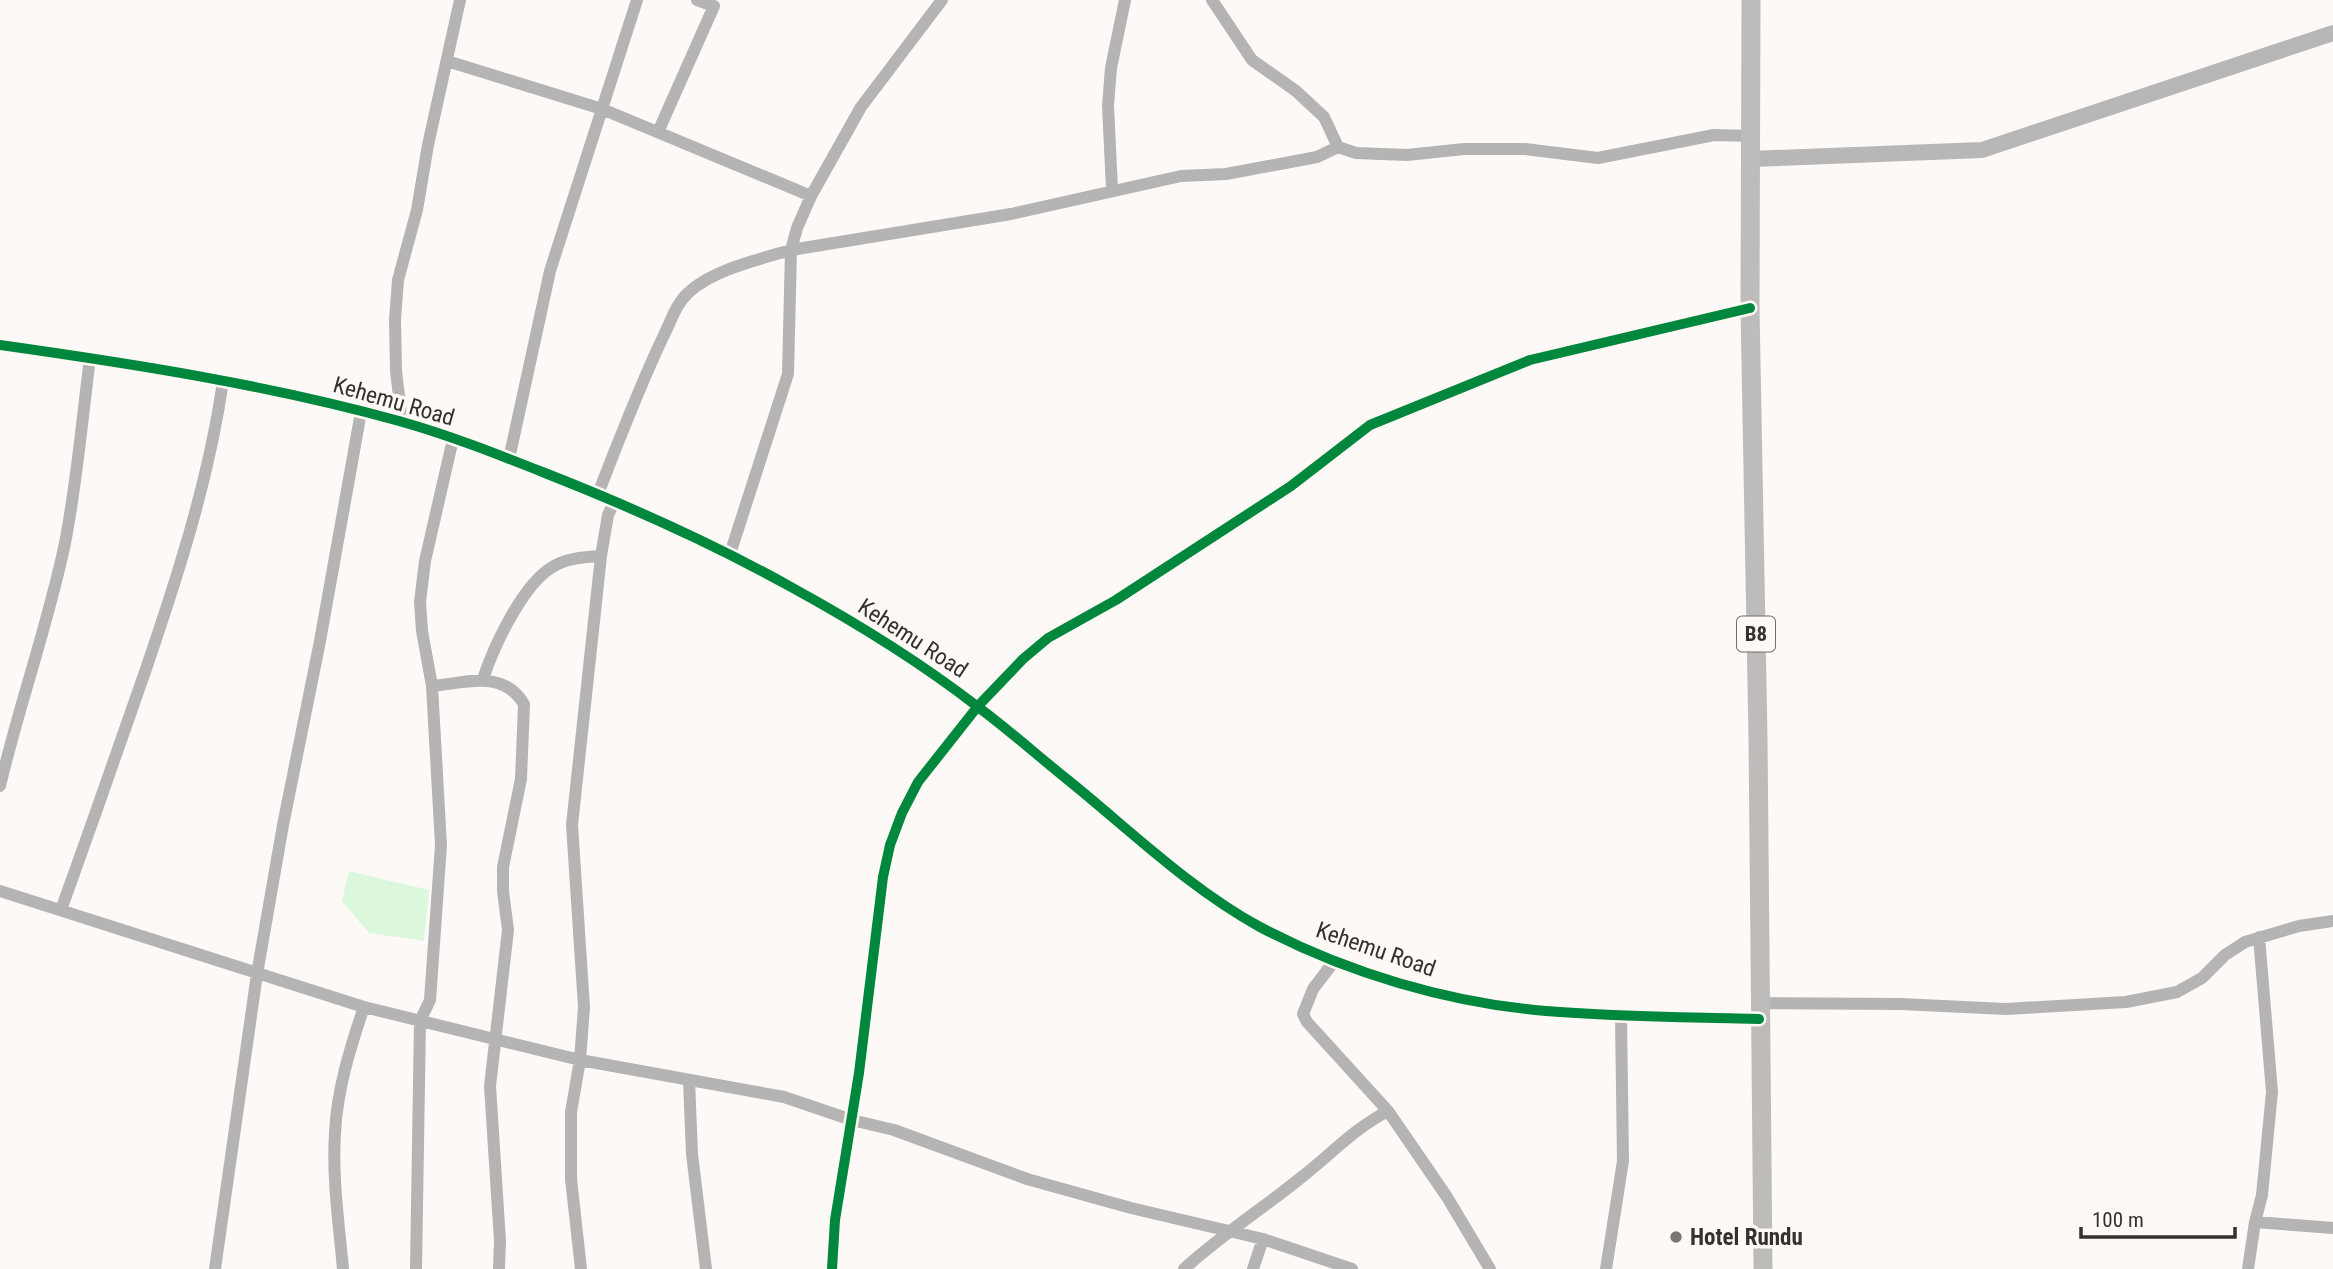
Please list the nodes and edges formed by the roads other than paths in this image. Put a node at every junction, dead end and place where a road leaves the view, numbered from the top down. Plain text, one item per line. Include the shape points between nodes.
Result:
1 (460, 0) edge
2 (637, 0) edge
3 (697, 0) edge
4 (942, 0) edge
5 (1125, 0) edge
6 (1212, 0) edge
7 (1751, 0) edge
8 (2333, 33) edge
9 (447, 61) junction
10 (602, 109) junction
11 (658, 132) junction
12 (1752, 136) junction
13 (1338, 147) junction
14 (1751, 159) junction
15 (1112, 190) junction
16 (811, 196) junction
17 (792, 250) junction
18 (1750, 308) junction
19 (0, 345) edge
20 (90, 358) junction
21 (223, 381) junction
22 (361, 412) junction
23 (402, 422) junction
24 (453, 439) junction
25 (509, 459) junction
26 (598, 494) junction
27 (615, 500) junction
28 (730, 554) junction
29 (601, 556) junction
30 (483, 679) junction
31 (432, 686) junction
32 (978, 706) junction
33 (0, 786) edge
34 (0, 891) edge
35 (61, 910) junction
36 (2333, 921) edge
37 (2259, 937) junction
38 (1335, 960) junction
39 (257, 974) junction
40 (364, 1007) junction
41 (1759, 1011) junction
42 (1621, 1016) junction
43 (420, 1021) junction
44 (497, 1039) junction
45 (580, 1060) junction
46 (689, 1080) junction
47 (1388, 1111) junction
48 (852, 1120) junction
49 (2255, 1222) junction
50 (2333, 1228) edge
51 (1229, 1231) junction
52 (1263, 1240) junction
53 (215, 1269) edge
54 (343, 1269) edge
55 (416, 1269) edge
56 (499, 1269) edge
57 (580, 1269) edge
58 (706, 1269) edge
59 (832, 1269) edge
60 (1184, 1269) edge
61 (1253, 1269) edge
62 (1352, 1269) edge
63 (1490, 1269) edge
64 (1606, 1269) edge
65 (1763, 1269) edge
66 (2248, 1269) edge

1 - 9 street
2 - 10 street
3 - 11 street via 715,6
4 - 16 street via 861,107
5 - 15 street via 1108,105
6 - 13 street via 1252,60 1324,117
7 - 12 highway, B8
8 - 14 main road via 1982,150
9 - 10 street
9 - 23 street via 398,280 396,371
10 - 11 street
10 - 25 street via 548,280
11 - 16 street
12 - 13 street via 1714,135 1598,158 1525,149 1406,155 1356,153
12 - 14 highway, B8
13 - 15 street via 1317,157
14 - 18 highway, B8
15 - 17 street via 1011,214
16 - 17 street
17 - 26 street via 706,281 683,298
17 - 28 street via 788,373
18 - 32 street via 1530,360 1370,425 1291,486 1116,600 1044,640
18 - 41 highway, B8
19 - 20 street, Kehemu Road
20 - 21 street, Kehemu Road
20 - 33 street via 65,544
21 - 22 street, Kehemu Road
21 - 35 street via 187,542
22 - 23 street, Kehemu Road
22 - 39 street
23 - 24 street, Kehemu Road
24 - 25 street, Kehemu Road
24 - 31 street via 420,601
25 - 26 street, Kehemu Road
26 - 27 street, Kehemu Road
27 - 28 street, Kehemu Road
27 - 29 street
28 - 32 street, Kehemu Road via 870,634
29 - 30 street via 574,558 537,578 493,651
29 - 45 street via 572,825 584,1007
30 - 31 street
30 - 44 street via 518,694 525,718 521,779 503,867 508,930
31 - 43 street via 441,845 430,1000
32 - 38 street, Kehemu Road via 1199,888 1263,928
32 - 48 street via 918,782 890,845
34 - 35 street
35 - 39 street
36 - 37 street, Kehemu Road
37 - 41 street, Kehemu Road via 2225,955 2202,978 2178,992 2126,1002 2006,1009 1901,1004
37 - 49 street via 2272,1092
38 - 42 street, Kehemu Road via 1477,1002
38 - 47 street via 1313,989 1303,1014 1312,1030
39 - 40 street
39 - 53 street
40 - 43 street
40 - 54 street via 347,1061 335,1130
41 - 42 street, Kehemu Road
41 - 65 highway, B8
42 - 64 street via 1623,1161
43 - 44 street
43 - 55 street
44 - 45 street
44 - 56 street via 490,1086
45 - 46 street
45 - 57 street via 571,1112 571,1179
46 - 48 street via 784,1097
46 - 58 street via 692,1154
47 - 51 street via 1367,1122
47 - 63 street
48 - 51 street via 894,1130 1073,1193
48 - 59 street via 835,1220
49 - 50 street
49 - 66 street
51 - 52 street
51 - 60 street
52 - 61 street
52 - 62 street

